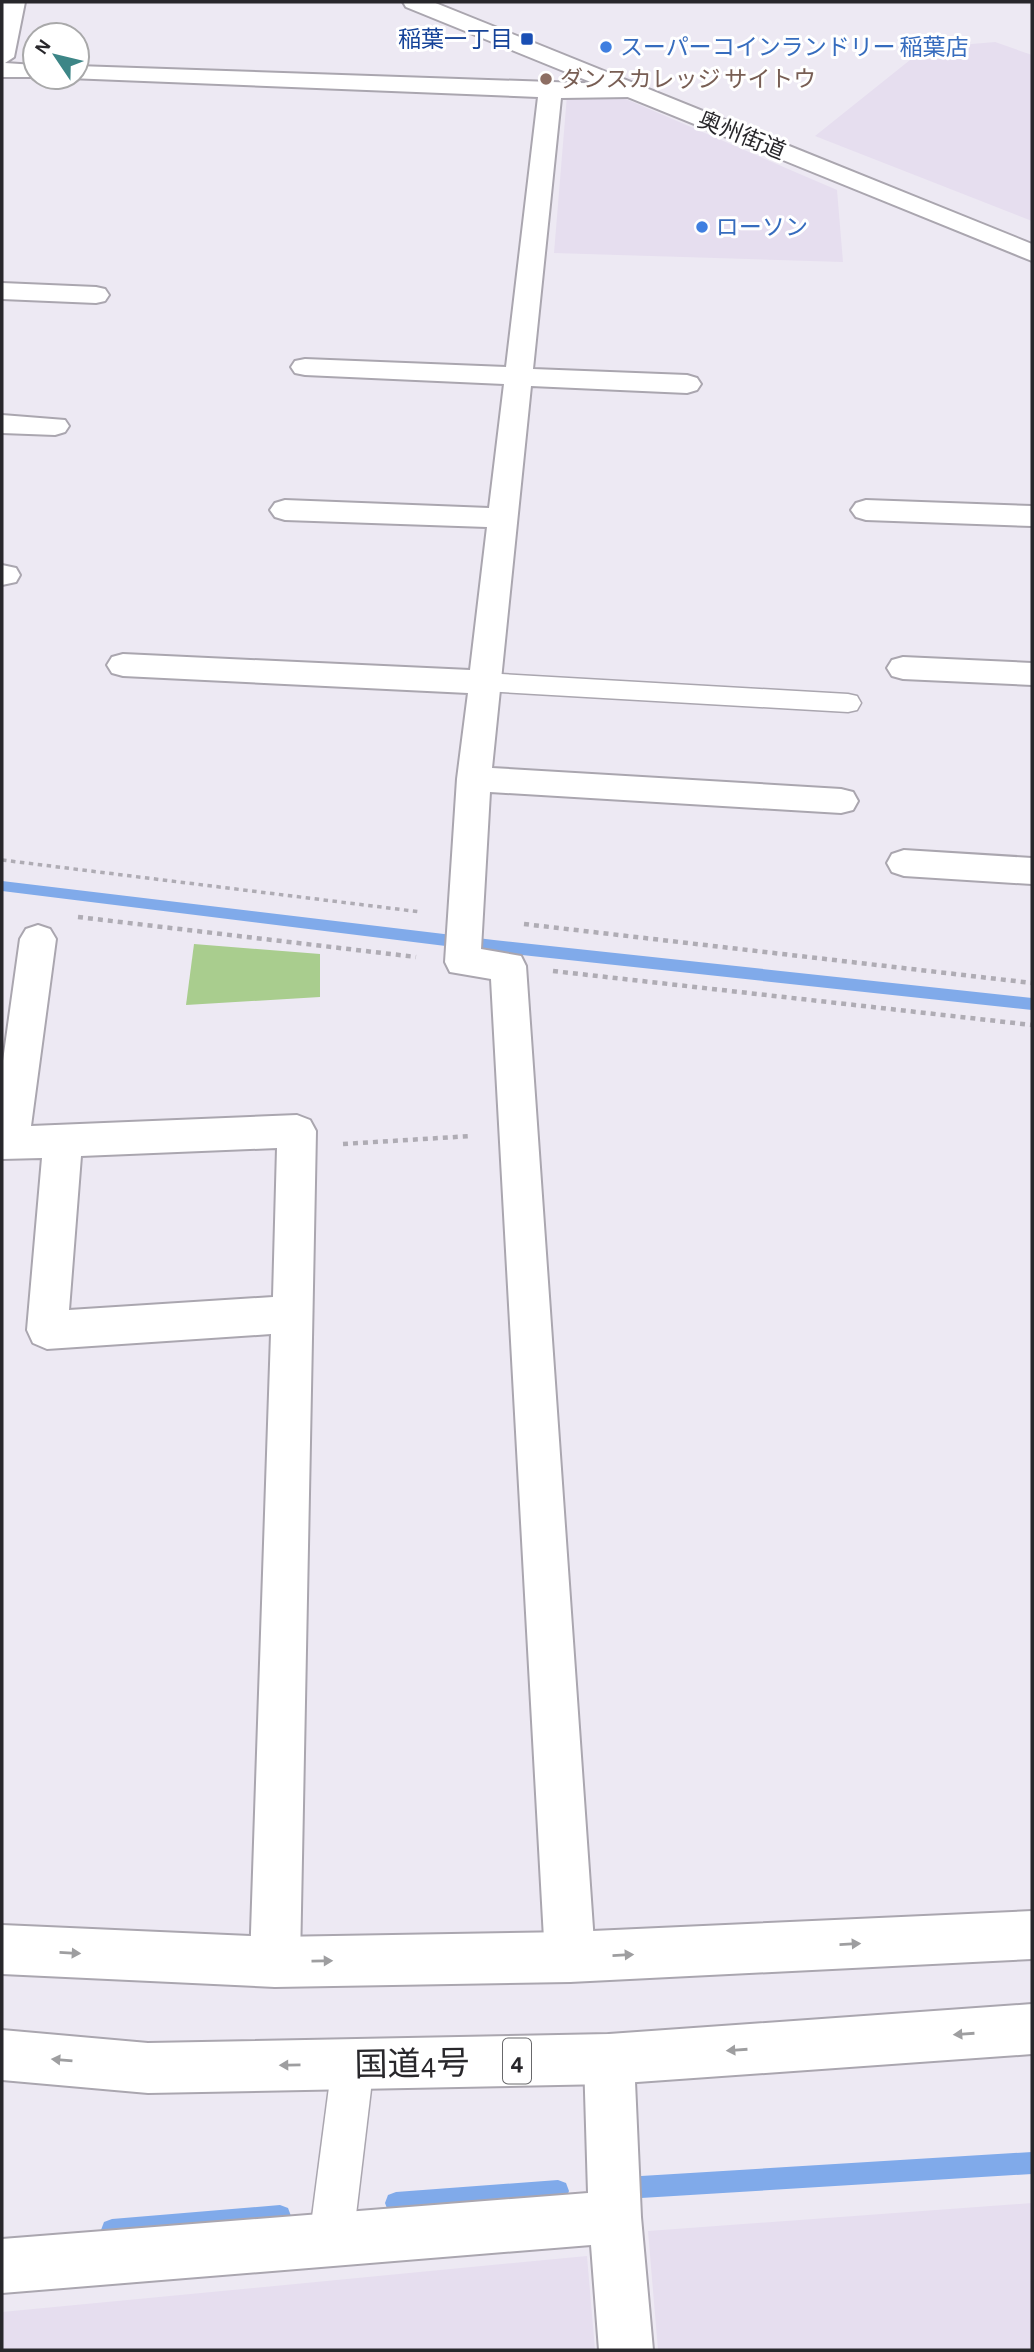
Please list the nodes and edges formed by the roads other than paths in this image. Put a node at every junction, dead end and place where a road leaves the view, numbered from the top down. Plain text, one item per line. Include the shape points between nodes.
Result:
1 (14, 2) edge
2 (414, 2) edge
3 (2, 57) edge
4 (2, 70) edge
5 (21, 71) edge
6 (91, 74) edge
7 (631, 90) junction
8 (550, 91) junction
9 (1032, 253) edge
10 (2, 291) edge
11 (96, 295) dead end
12 (305, 367) dead end
13 (518, 376) junction
14 (687, 384) dead end
15 (2, 424) edge
16 (55, 426) dead end
17 (285, 510) dead end
18 (866, 510) dead end
19 (1032, 516) edge
20 (502, 517) junction
21 (123, 665) dead end
22 (903, 668) dead end
23 (1032, 674) edge
24 (484, 682) junction
25 (848, 703) dead end
26 (474, 779) junction
27 (841, 801) dead end
28 (905, 863) dead end
29 (1032, 870) edge
30 (38, 939) dead end
31 (63, 1140) junction
32 (6, 1143) edge
33 (293, 1314) junction
34 (1032, 1935) edge
35 (2, 1950) edge
36 (570, 1957) junction
37 (275, 1962) junction
38 (1032, 2029) edge
39 (2, 2055) edge
40 (609, 2059) junction
41 (354, 2064) junction
42 (615, 2217) junction
43 (331, 2240) junction
44 (2, 2266) edge
45 (625, 2350) edge

1 - 3 main road
2 - 7 main road, 奥州街道
4 - 5 main road
6 - 8 main road
7 - 8 main road
7 - 9 main road, 奥州街道
8 - 13 main road
10 - 11 main road
12 - 13 main road
13 - 14 main road
13 - 20 main road
15 - 16 main road
17 - 20 main road
18 - 19 main road
20 - 24 main road
21 - 24 main road
22 - 23 main road
24 - 25 lane
24 - 26 main road
26 - 27 main road
26 - 36 main road via 464,938 508,967
28 - 29 main road
30 - 32 main road
31 - 32 main road
31 - 33 main road via 297,1131
31 - 33 main road via 47,1330
33 - 37 main road
36 -> 34 main road
35 -> 37 main road
37 -> 36 main road
38 -> 40 main road, 国道4号 / 4
41 -> 39 main road, 国道4号 / 4 via 148,2068
40 - 41 main road, 国道4号 / 4
40 - 42 main road
41 - 43 lane
42 - 43 main road
42 - 45 main road
43 - 44 main road

